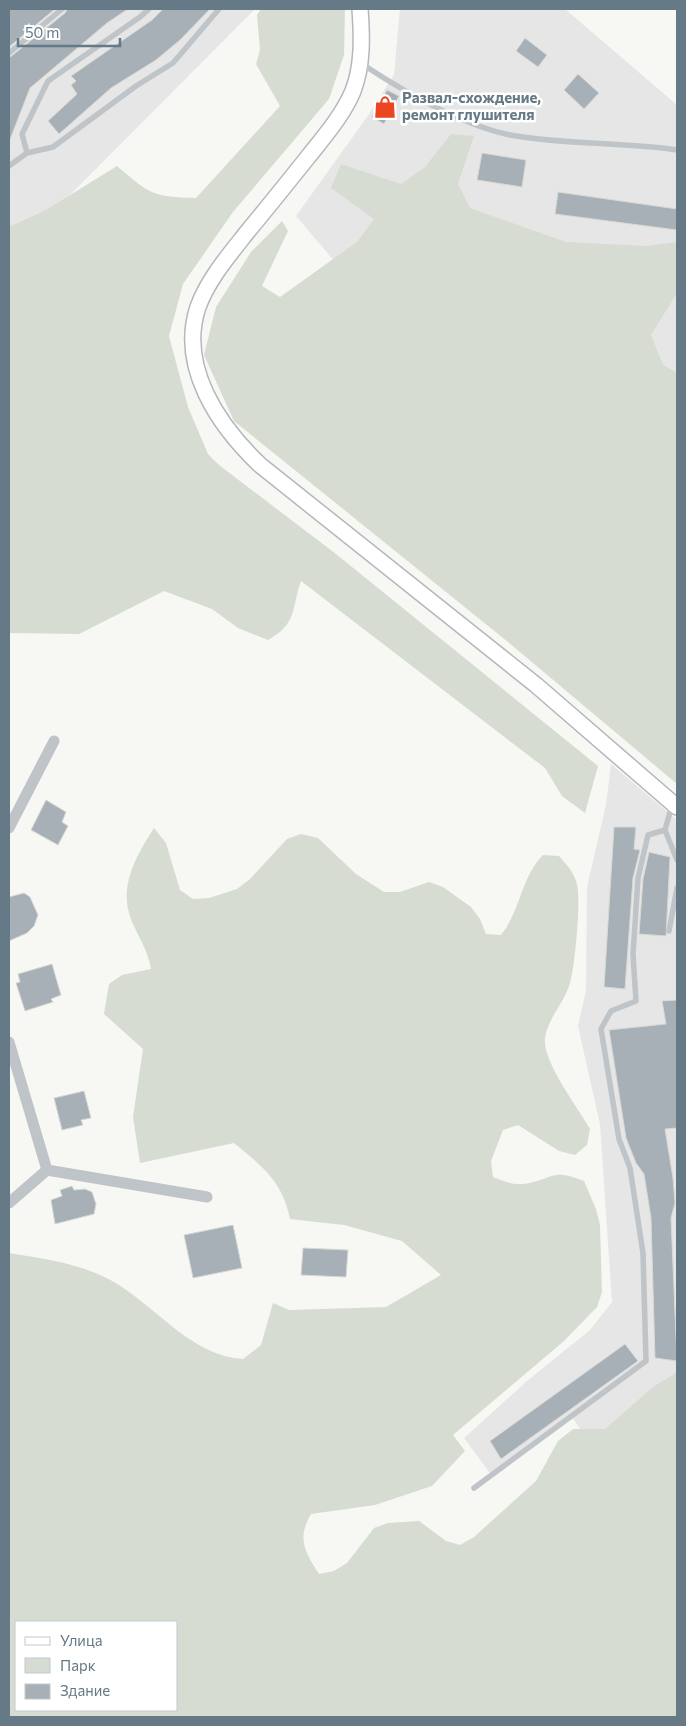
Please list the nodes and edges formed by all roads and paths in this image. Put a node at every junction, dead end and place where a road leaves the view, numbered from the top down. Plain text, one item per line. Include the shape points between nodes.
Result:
1 (62, 9) edge
2 (149, 9) edge
3 (219, 9) edge
4 (360, 9) edge
5 (9, 53) edge
6 (360, 63) junction
7 (677, 150) edge
8 (27, 153) junction
9 (9, 166) edge
10 (54, 741) dead end
11 (675, 805) edge
12 (9, 828) edge
13 (665, 830) junction
14 (677, 860) edge
15 (677, 888) edge
16 (669, 931) dead end
17 (9, 1042) edge
18 (47, 1170) junction
19 (208, 1197) dead end
20 (9, 1203) edge
21 (474, 1488) dead end

1 - 5 lane
2 - 8 lane via 48,80 22,134
3 - 8 lane via 173,63 136,86 53,148
4 - 6 main road
6 - 7 lane via 448,114 508,134
6 - 11 main road via 347,103 214,277 199,306 193,338 206,392 229,433 260,465 536,685
8 - 9 lane
10 - 12 street
11 - 13 lane
13 - 14 lane
13 - 21 lane via 648,835 638,878 633,954 636,1001 611,1012 601,1029 619,1140 630,1168 643,1253 646,1361
15 - 16 lane
17 - 18 street
18 - 19 street
18 - 20 street

